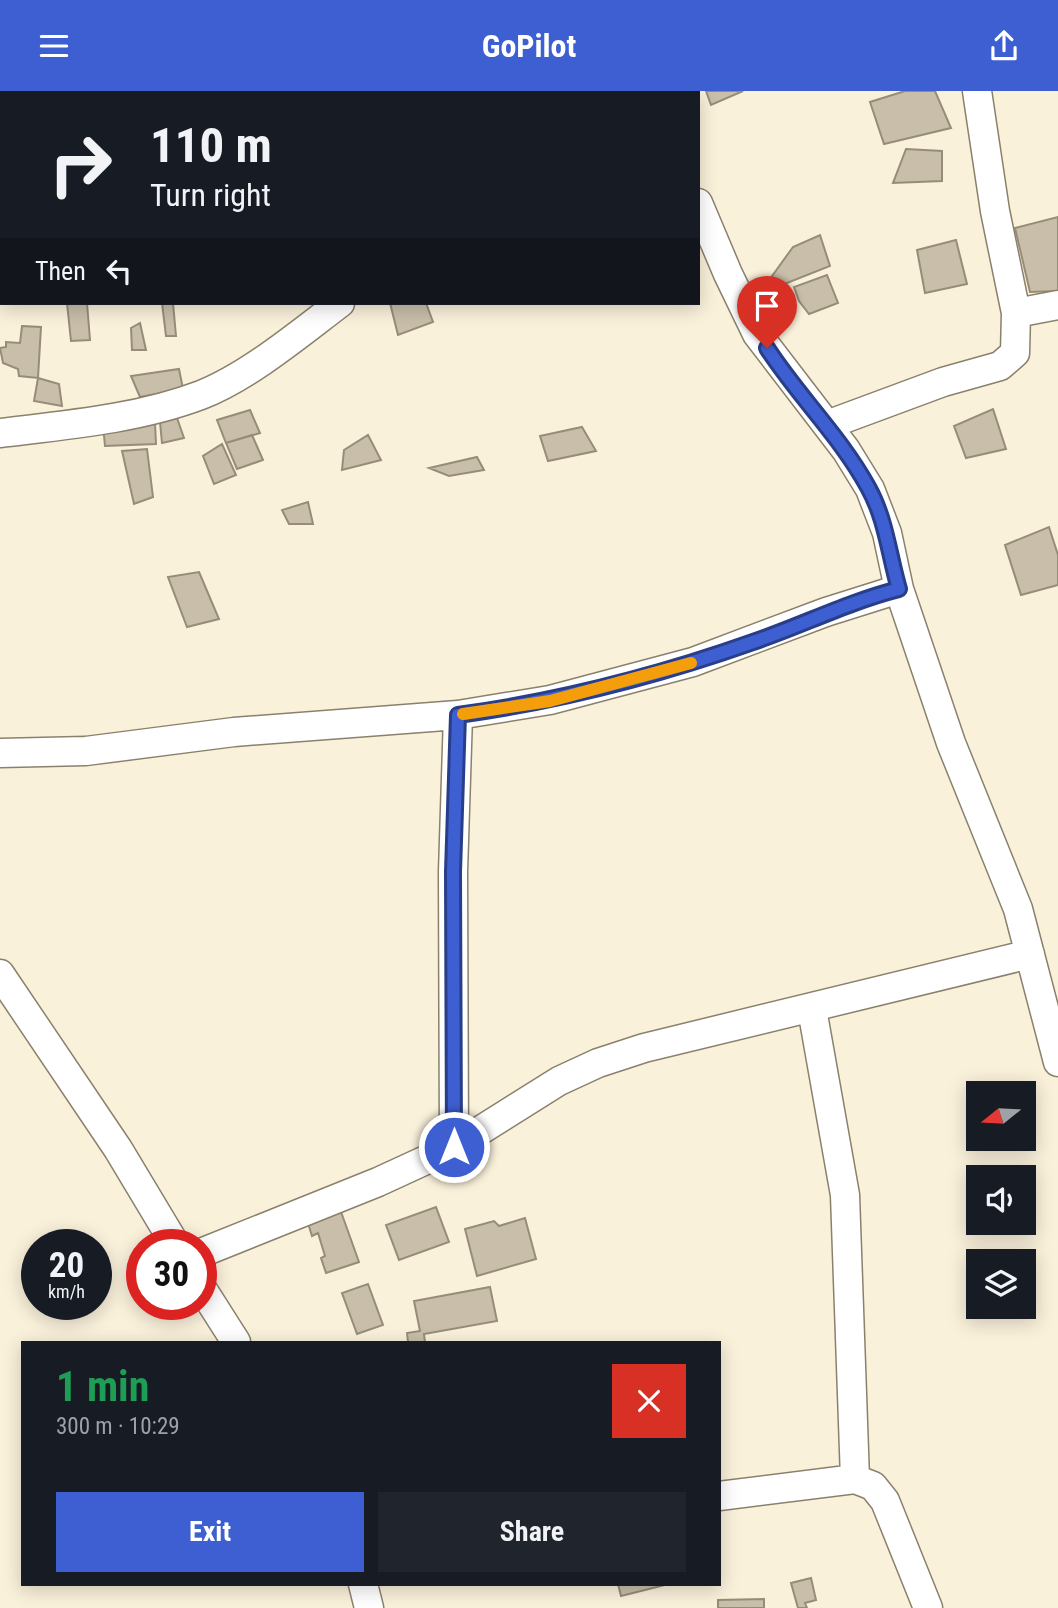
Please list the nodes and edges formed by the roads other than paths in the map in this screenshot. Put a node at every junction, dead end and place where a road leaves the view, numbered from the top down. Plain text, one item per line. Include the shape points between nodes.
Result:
1 (977, 91) edge
2 (700, 207) edge
3 (338, 305) edge
4 (1058, 305) edge
5 (1016, 313) junction
6 (827, 425) junction
7 (0, 433) edge
8 (899, 589) junction
9 (458, 715) junction
10 (0, 753) edge
11 (1030, 954) junction
12 (0, 974) edge
13 (1049, 985) edge
14 (812, 1009) junction
15 (1058, 1062) edge
16 (454, 1147) junction
17 (166, 1229) edge
18 (217, 1247) edge
19 (217, 1312) edge
20 (235, 1341) edge
21 (855, 1479) junction
22 (721, 1496) edge
23 (364, 1586) edge
24 (369, 1608) edge
25 (928, 1608) edge

1 - 5 street
2 - 6 street via 757,334
3 - 7 street via 204,394 164,408
4 - 5 street
5 - 6 street via 1015,353 1000,366
6 - 8 street via 870,489 887,533
8 - 9 street via 617,684 550,701
8 - 11 street via 951,743 1018,909
9 - 10 street via 234,732 86,751
9 - 16 street via 453,872
11 - 13 street
11 - 14 street
12 - 17 street
13 - 15 street
14 - 16 street via 598,1063 559,1081
14 - 21 street via 845,1195
16 - 18 street
19 - 20 street
21 - 22 street
21 - 25 street via 873,1486 885,1501
23 - 24 street

